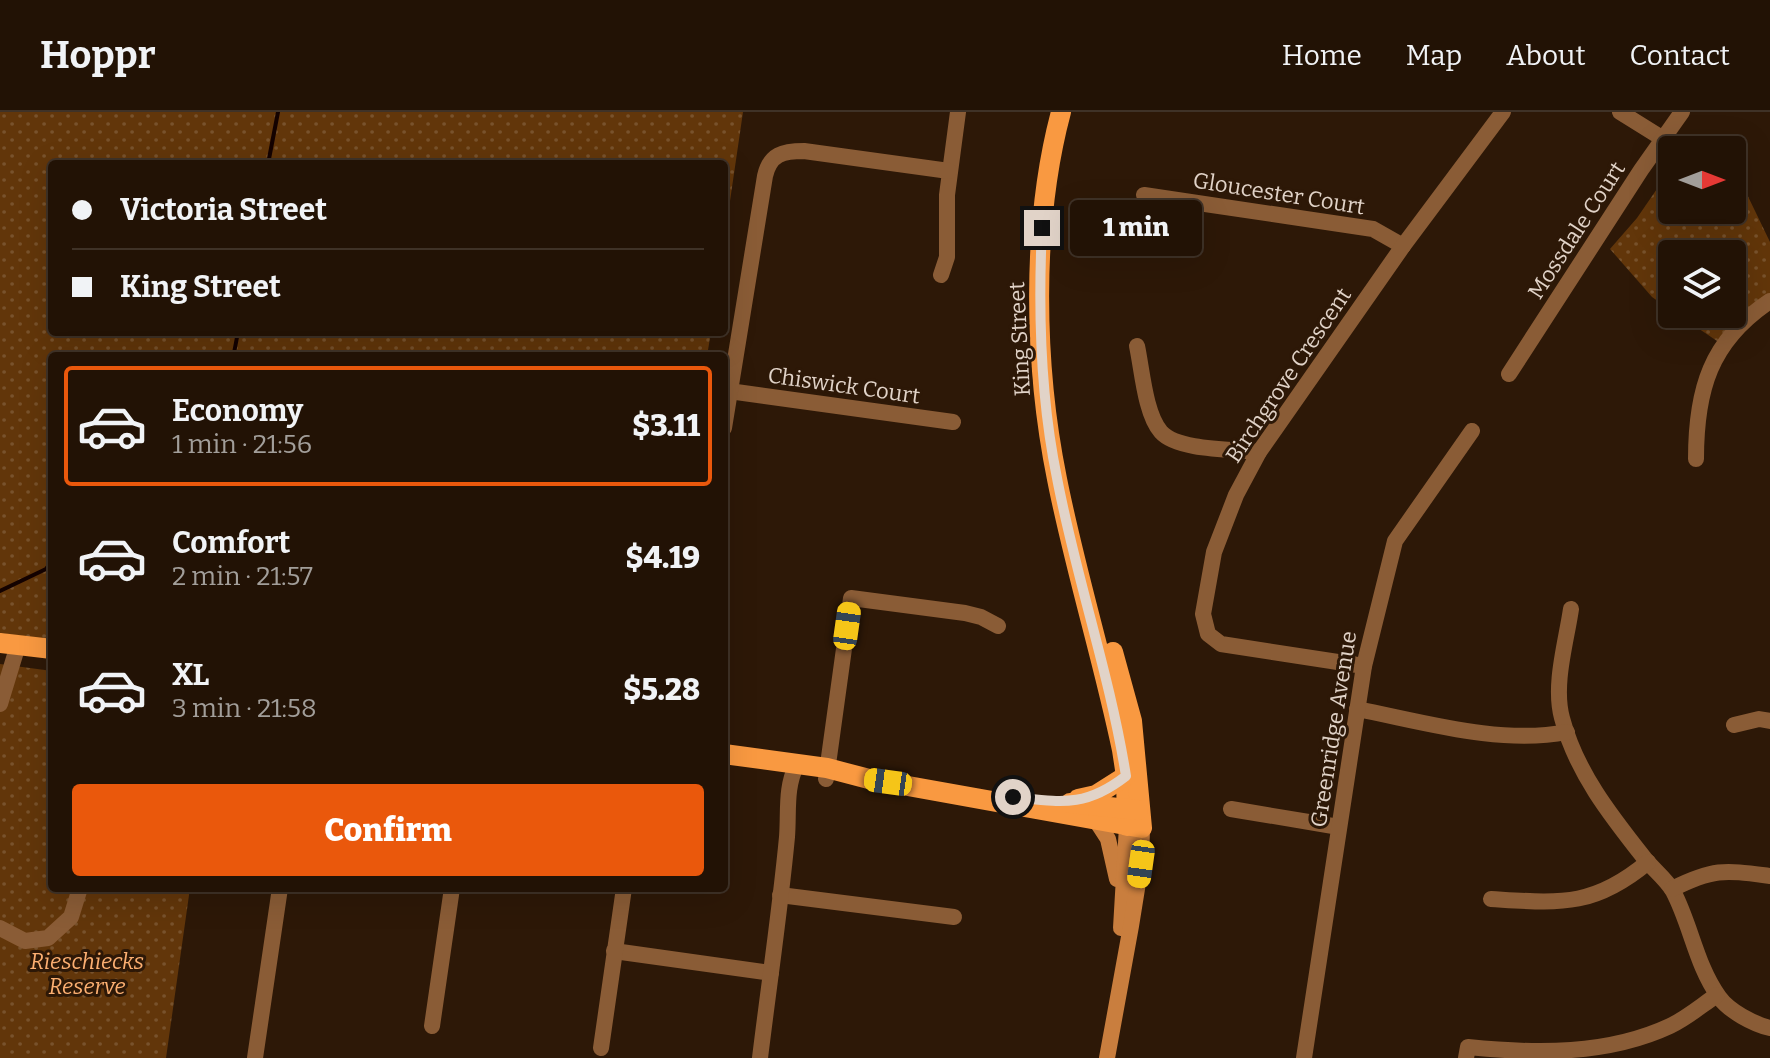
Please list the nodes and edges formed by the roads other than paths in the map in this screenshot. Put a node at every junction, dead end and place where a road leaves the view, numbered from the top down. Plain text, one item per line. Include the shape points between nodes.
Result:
1 (958, 112) edge
2 (1061, 112) edge
3 (1503, 112) edge
4 (1620, 112) edge
5 (1682, 112) edge
6 (1659, 136) edge
7 (1667, 136) edge
8 (1658, 149) edge
9 (949, 171) junction
10 (1144, 195) dead end
11 (1403, 246) junction
12 (941, 275) dead end
13 (1770, 301) edge
14 (1137, 346) dead end
15 (1509, 374) dead end
16 (729, 391) junction
17 (728, 398) edge
18 (953, 422) dead end
19 (1472, 431) dead end
20 (1259, 452) junction
21 (1696, 459) dead end
22 (1078, 563) junction
23 (1571, 609) dead end
24 (998, 626) dead end
25 (9, 644) edge
26 (48, 649) edge
27 (1364, 666) junction
28 (0, 704) edge
29 (1357, 709) junction
30 (1770, 721) edge
31 (1734, 725) dead end
32 (1567, 732) junction
33 (728, 755) edge
34 (728, 764) edge
35 (796, 772) junction
36 (827, 774) junction
37 (1126, 776) junction
38 (906, 785) junction
39 (1067, 802) junction
40 (1231, 809) dead end
41 (1095, 819) junction
42 (1135, 819) junction
43 (1339, 827) junction
44 (1648, 862) junction
45 (1770, 876) edge
46 (1672, 889) junction
47 (79, 892) edge
48 (279, 892) edge
49 (451, 892) edge
50 (623, 892) edge
51 (780, 895) junction
52 (1491, 899) dead end
53 (954, 917) dead end
54 (0, 928) edge
55 (1120, 937) junction
56 (614, 951) junction
57 (771, 973) junction
58 (1120, 978) junction
59 (1717, 995) junction
60 (432, 1026) dead end
61 (1770, 1028) edge
62 (601, 1048) dead end
63 (255, 1058) edge
64 (760, 1058) edge
65 (1107, 1058) edge
66 (1304, 1058) edge
67 (1466, 1058) edge

1 - 9 street
2 - 22 main road, King Street via 1044,200 1041,331 1051,447
3 - 11 street, Birchgrove Crescent
4 - 6 street
5 - 7 street, Mossdale Court
8 - 15 street, Mossdale Court
9 - 12 street via 947,257
9 - 16 street via 804,151 774,157 765,176
10 - 11 street, Gloucester Court via 1373,229
11 - 20 street, Birchgrove Crescent
13 - 21 street via 1752,313 1710,365 1700,393
14 - 20 street via 1151,413 1161,432 1178,443
16 - 17 street
16 - 18 street, Chiswick Court
19 - 27 street, Greenridge Avenue via 1395,541
20 - 27 street, Birchgrove Crescent via 1214,552 1203,614 1208,634 1221,644
22 - 37 main road, King Street
22 - 42 main road, King Street via 1104,624 1132,721
23 - 32 street via 1561,676 1561,714
24 - 36 street via 965,613 851,598
25 - 26 main road
25 - 28 street
27 - 29 street, Greenridge Avenue
29 - 32 street via 1504,736 1538,738
29 - 43 street, Greenridge Avenue
30 - 31 street
32 - 44 street via 1591,786
33 - 35 main road
34 - 35 main road
35 - 36 main road
35 - 51 street
36 - 38 main road
37 - 39 main road via 1092,797
37 - 42 main road, King Street
38 - 39 main road
38 - 41 main road
39 - 42 main road
40 - 43 street
41 - 42 main road
41 - 55 main road via 1108,839 1117,871
42 - 55 main road, King Street
42 - 58 main road, King Street via 1138,879
43 - 66 street, Greenridge Avenue
44 - 46 street
44 - 52 street via 1601,894 1542,902
45 - 46 street via 1703,874
46 - 59 street
47 - 54 street via 71,917 48,938 25,941
48 - 63 street
49 - 60 street
50 - 56 street
51 - 53 street
51 - 57 street
55 - 58 main road, King Street
56 - 57 street
56 - 62 street
57 - 64 street
58 - 65 main road, King Street
59 - 61 street
59 - 67 street via 1672,1025 1636,1038 1548,1051 1468,1047

